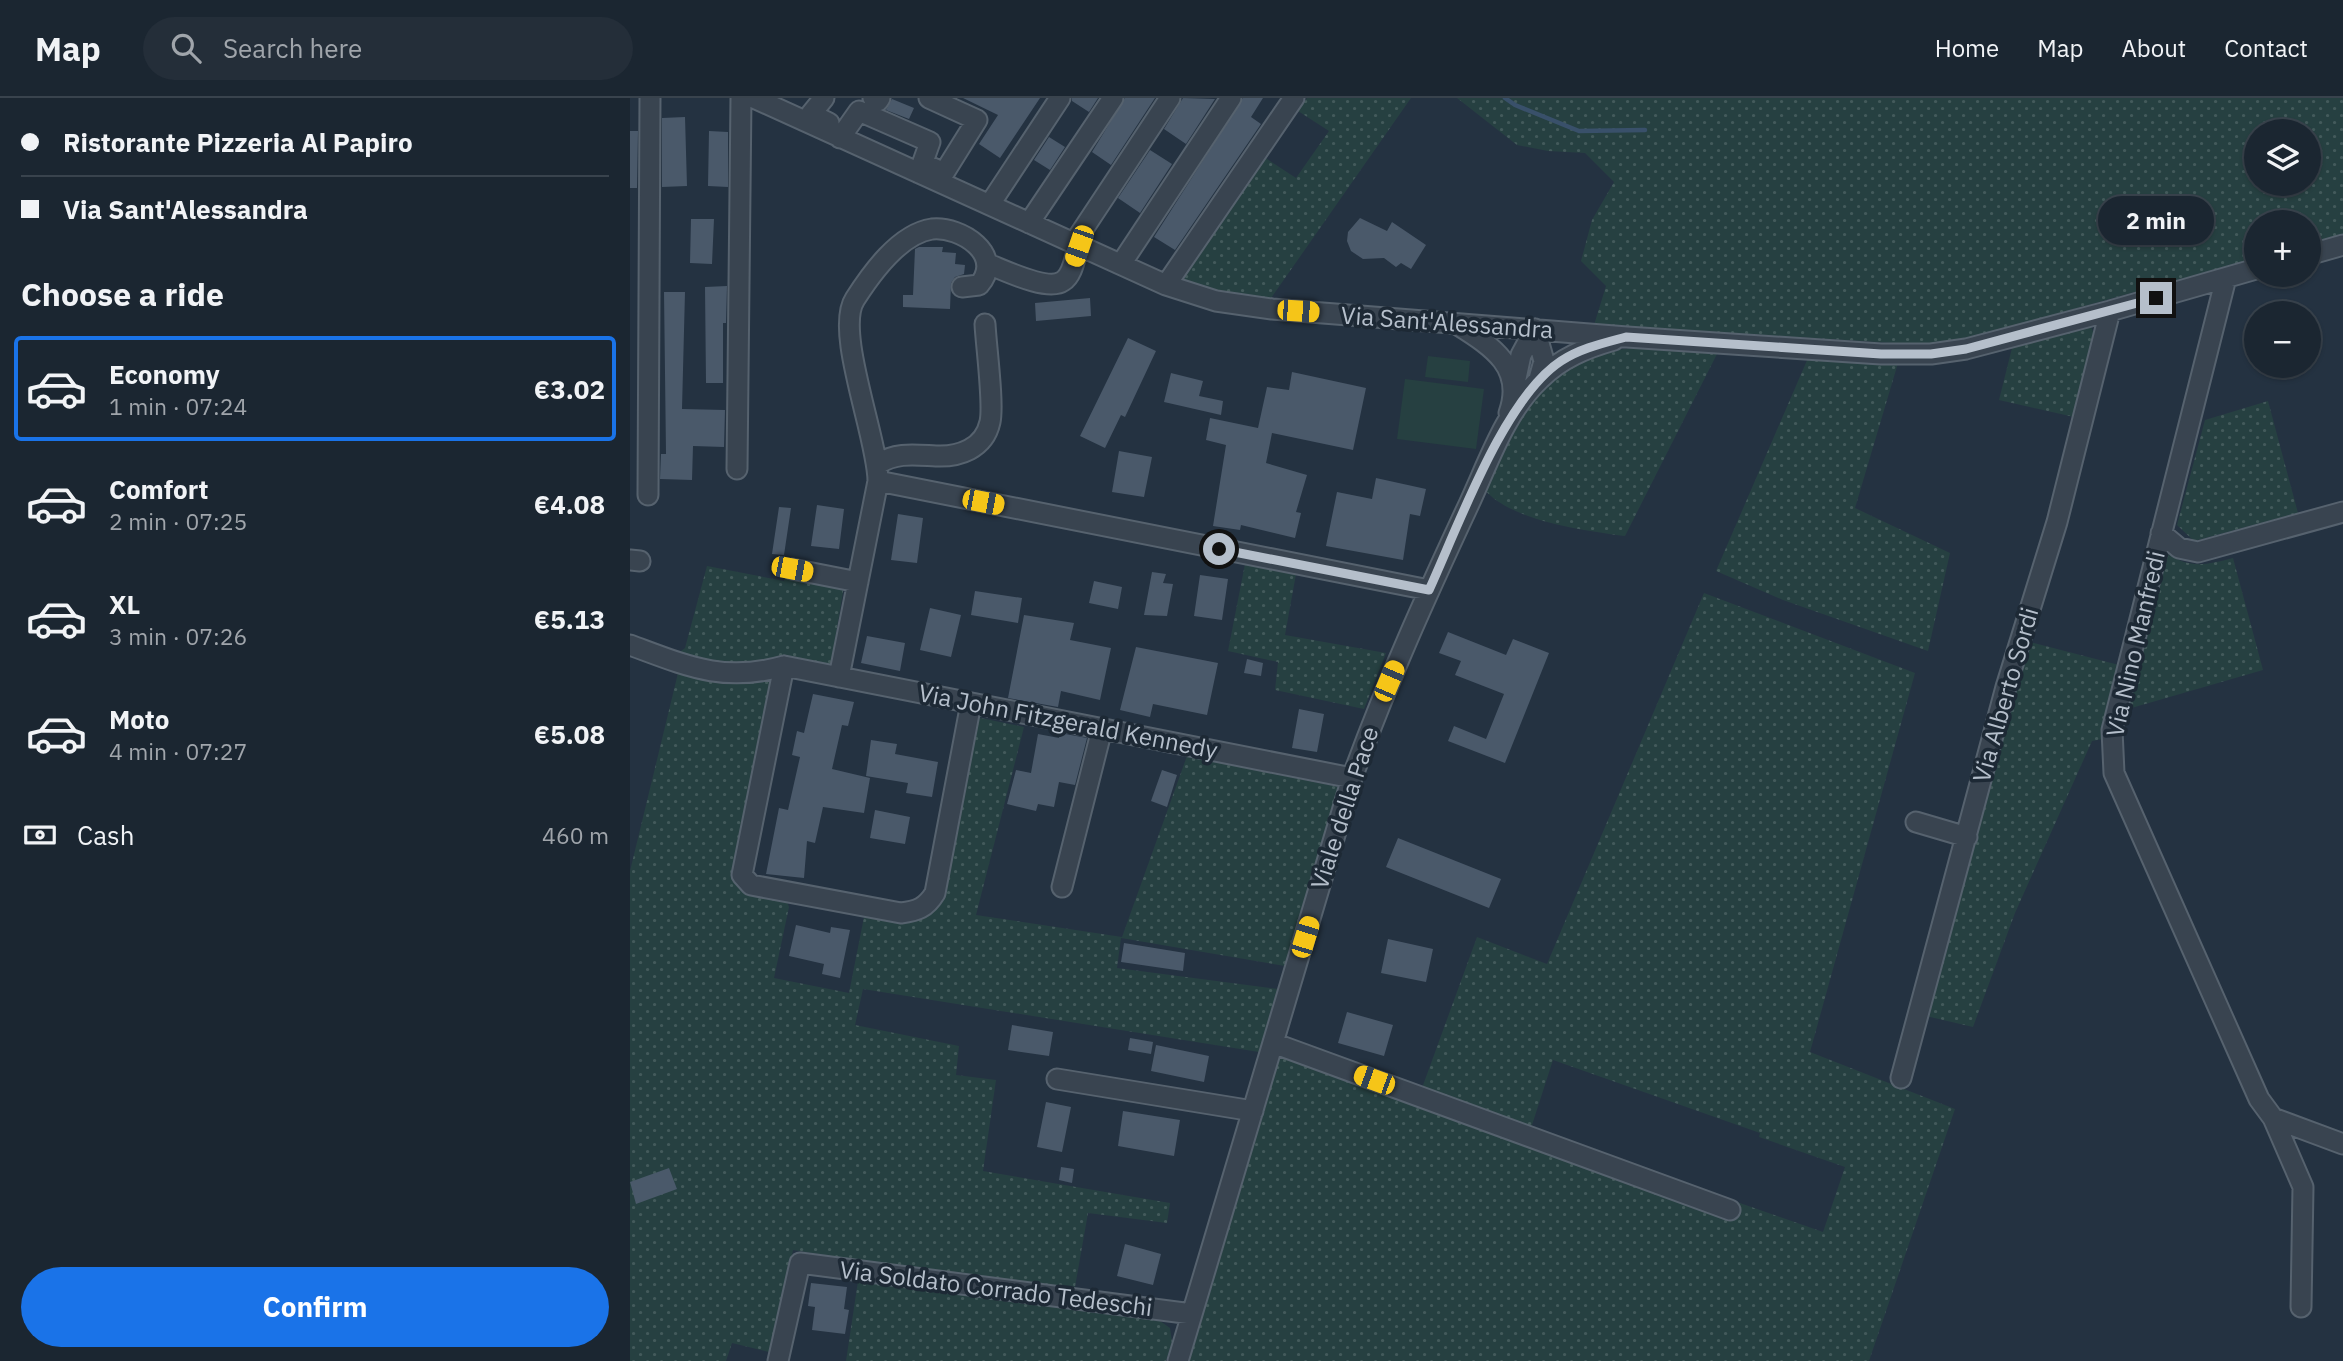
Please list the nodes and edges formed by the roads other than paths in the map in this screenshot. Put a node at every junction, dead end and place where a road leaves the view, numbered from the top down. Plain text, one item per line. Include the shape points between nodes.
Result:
1 (650, 98) edge
2 (741, 98) edge
3 (824, 98) edge
4 (873, 98) edge
5 (880, 98) edge
6 (929, 98) edge
7 (1060, 98) edge
8 (1113, 98) edge
9 (1170, 98) edge
10 (1231, 98) edge
11 (1294, 98) edge
12 (760, 99) edge
13 (843, 134) junction
14 (920, 168) junction
15 (990, 204) junction
16 (1029, 223) junction
17 (1077, 244) junction
18 (2343, 245) edge
19 (2321, 251) edge
20 (988, 264) junction
21 (1121, 264) junction
22 (2244, 273) edge
23 (2226, 278) junction
24 (1166, 285) junction
25 (962, 287) dead end
26 (2110, 312) junction
27 (1455, 323) junction
28 (985, 324) dead end
29 (1535, 329) junction
30 (1626, 337) junction
31 (1539, 379) junction
32 (1515, 383) junction
33 (1503, 431) junction
34 (737, 469) dead end
35 (878, 472) junction
36 (648, 495) dead end
37 (2343, 512) edge
38 (2161, 533) junction
39 (792, 569) dead end
40 (858, 582) junction
41 (1429, 590) junction
42 (630, 645) edge
43 (784, 666) junction
44 (839, 677) junction
45 (971, 703) junction
46 (1102, 729) junction
47 (1352, 778) junction
48 (1916, 822) dead end
49 (1967, 837) junction
50 (1062, 887) dead end
51 (1273, 1043) junction
52 (1901, 1078) dead end
53 (1057, 1079) dead end
54 (1253, 1111) junction
55 (2273, 1118) junction
56 (2343, 1144) edge
57 (1730, 1210) dead end
58 (2301, 1307) dead end
59 (1192, 1314) junction
60 (778, 1361) edge
61 (1178, 1361) edge

1 - 36 street
2 - 34 street
3 - 13 street via 811,114
4 - 5 street
6 - 14 street via 977,120 943,173
7 - 15 street
8 - 16 street
9 - 17 street
10 - 21 street
11 - 24 street
12 - 13 street, Via Sant'Alessandra
13 - 14 street, Via Sant'Alessandra
13 - 14 street via 859,111 930,142
14 - 15 street, Via Sant'Alessandra
15 - 16 street, Via Sant'Alessandra
16 - 17 street, Via Sant'Alessandra
17 - 20 street via 1069,275 1056,284
17 - 21 street, Via Sant'Alessandra
18 - 19 street
20 - 25 street via 979,285
20 - 35 street via 985,251 961,233 930,229 894,250 849,309
21 - 24 street, Via Sant'Alessandra
22 - 23 street, Via Sant'Alessandra
23 - 26 street, Via Sant'Alessandra
23 - 38 street, Via Nino Manfredi
24 - 27 street, Via Sant'Alessandra via 1216,301 1272,309
26 - 30 street, Via Sant'Alessandra via 1931,354
26 - 49 street, Via Alberto Sordi via 2057,522 2006,687
27 - 29 street, Via Sant'Alessandra
27 - 32 street via 1486,343
28 - 35 street via 990,422 980,440 956,457 888,457
29 - 30 street, Via Sant'Alessandra
29 - 31 street via 1544,361
29 - 32 street via 1521,355
30 - 31 street via 1561,361
31 - 33 street
32 - 33 street
33 - 41 street, Viale della Pace
35 - 40 street
35 - 41 street
37 - 38 street via 2198,552 2179,548
38 - 55 street, Via Nino Manfredi via 2112,730 2115,773 2259,1099
39 - 40 street
40 - 44 street
41 - 47 street, Viale della Pace
42 - 43 street via 723,675
43 - 44 street, Via John Fitzgerald Kennedy
43 - 45 street via 742,875 751,885 901,913 929,904 935,893
44 - 45 street, Via John Fitzgerald Kennedy
45 - 46 street, Via John Fitzgerald Kennedy
46 - 47 street, Via John Fitzgerald Kennedy
46 - 50 street
47 - 51 street, Viale della Pace
48 - 49 street
49 - 52 street, Via Alberto Sordi
51 - 54 street, Viale della Pace
51 - 57 street
53 - 54 street
54 - 59 street, Viale della Pace
55 - 56 street
55 - 58 street, Via Nino Manfredi via 2303,1187
59 - 60 street, Via Soldato Corrado Tedeschi via 800,1264
59 - 61 street, Viale della Pace

